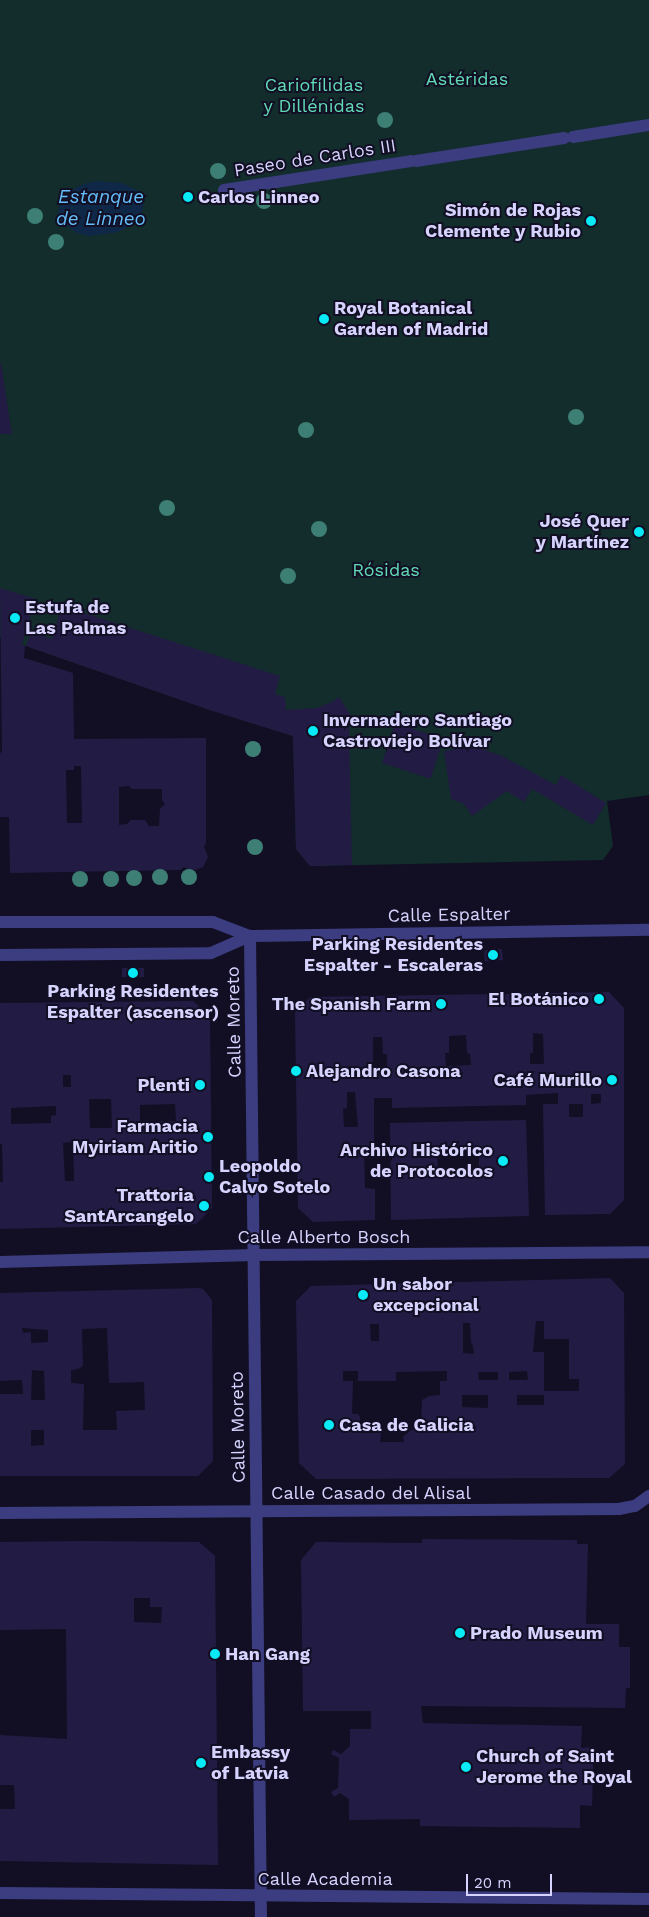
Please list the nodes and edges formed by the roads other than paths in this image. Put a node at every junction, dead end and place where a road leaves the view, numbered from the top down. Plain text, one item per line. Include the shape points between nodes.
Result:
1 (649, 125) edge
2 (224, 190) dead end
3 (0, 922) edge
4 (649, 930) edge
5 (250, 936) junction
6 (0, 955) edge
7 (649, 1252) edge
8 (254, 1255) junction
9 (0, 1262) edge
10 (649, 1496) edge
11 (257, 1511) junction
12 (0, 1513) edge
13 (0, 1893) edge
14 (260, 1896) junction
15 (649, 1899) edge
16 (261, 1917) edge

1 - 2 street, Paseo de Carlos III
3 - 5 street, Calle Espalter via 214,922
4 - 5 street, Calle Espalter
5 - 6 street, Calle Espalter via 211,953
5 - 8 street, Calle Moreto
7 - 8 street, Calle Alberto Bosch
8 - 9 street, Calle Alberto Bosch
8 - 11 street, Calle Moreto
10 - 11 street, Calle Casado del Alisal via 635,1506 618,1509
11 - 12 street, Calle Casado del Alisal
11 - 14 street, Calle Moreto
13 - 14 street, Calle Academia
14 - 15 street, Calle Academia
14 - 16 street, Calle Moreto

